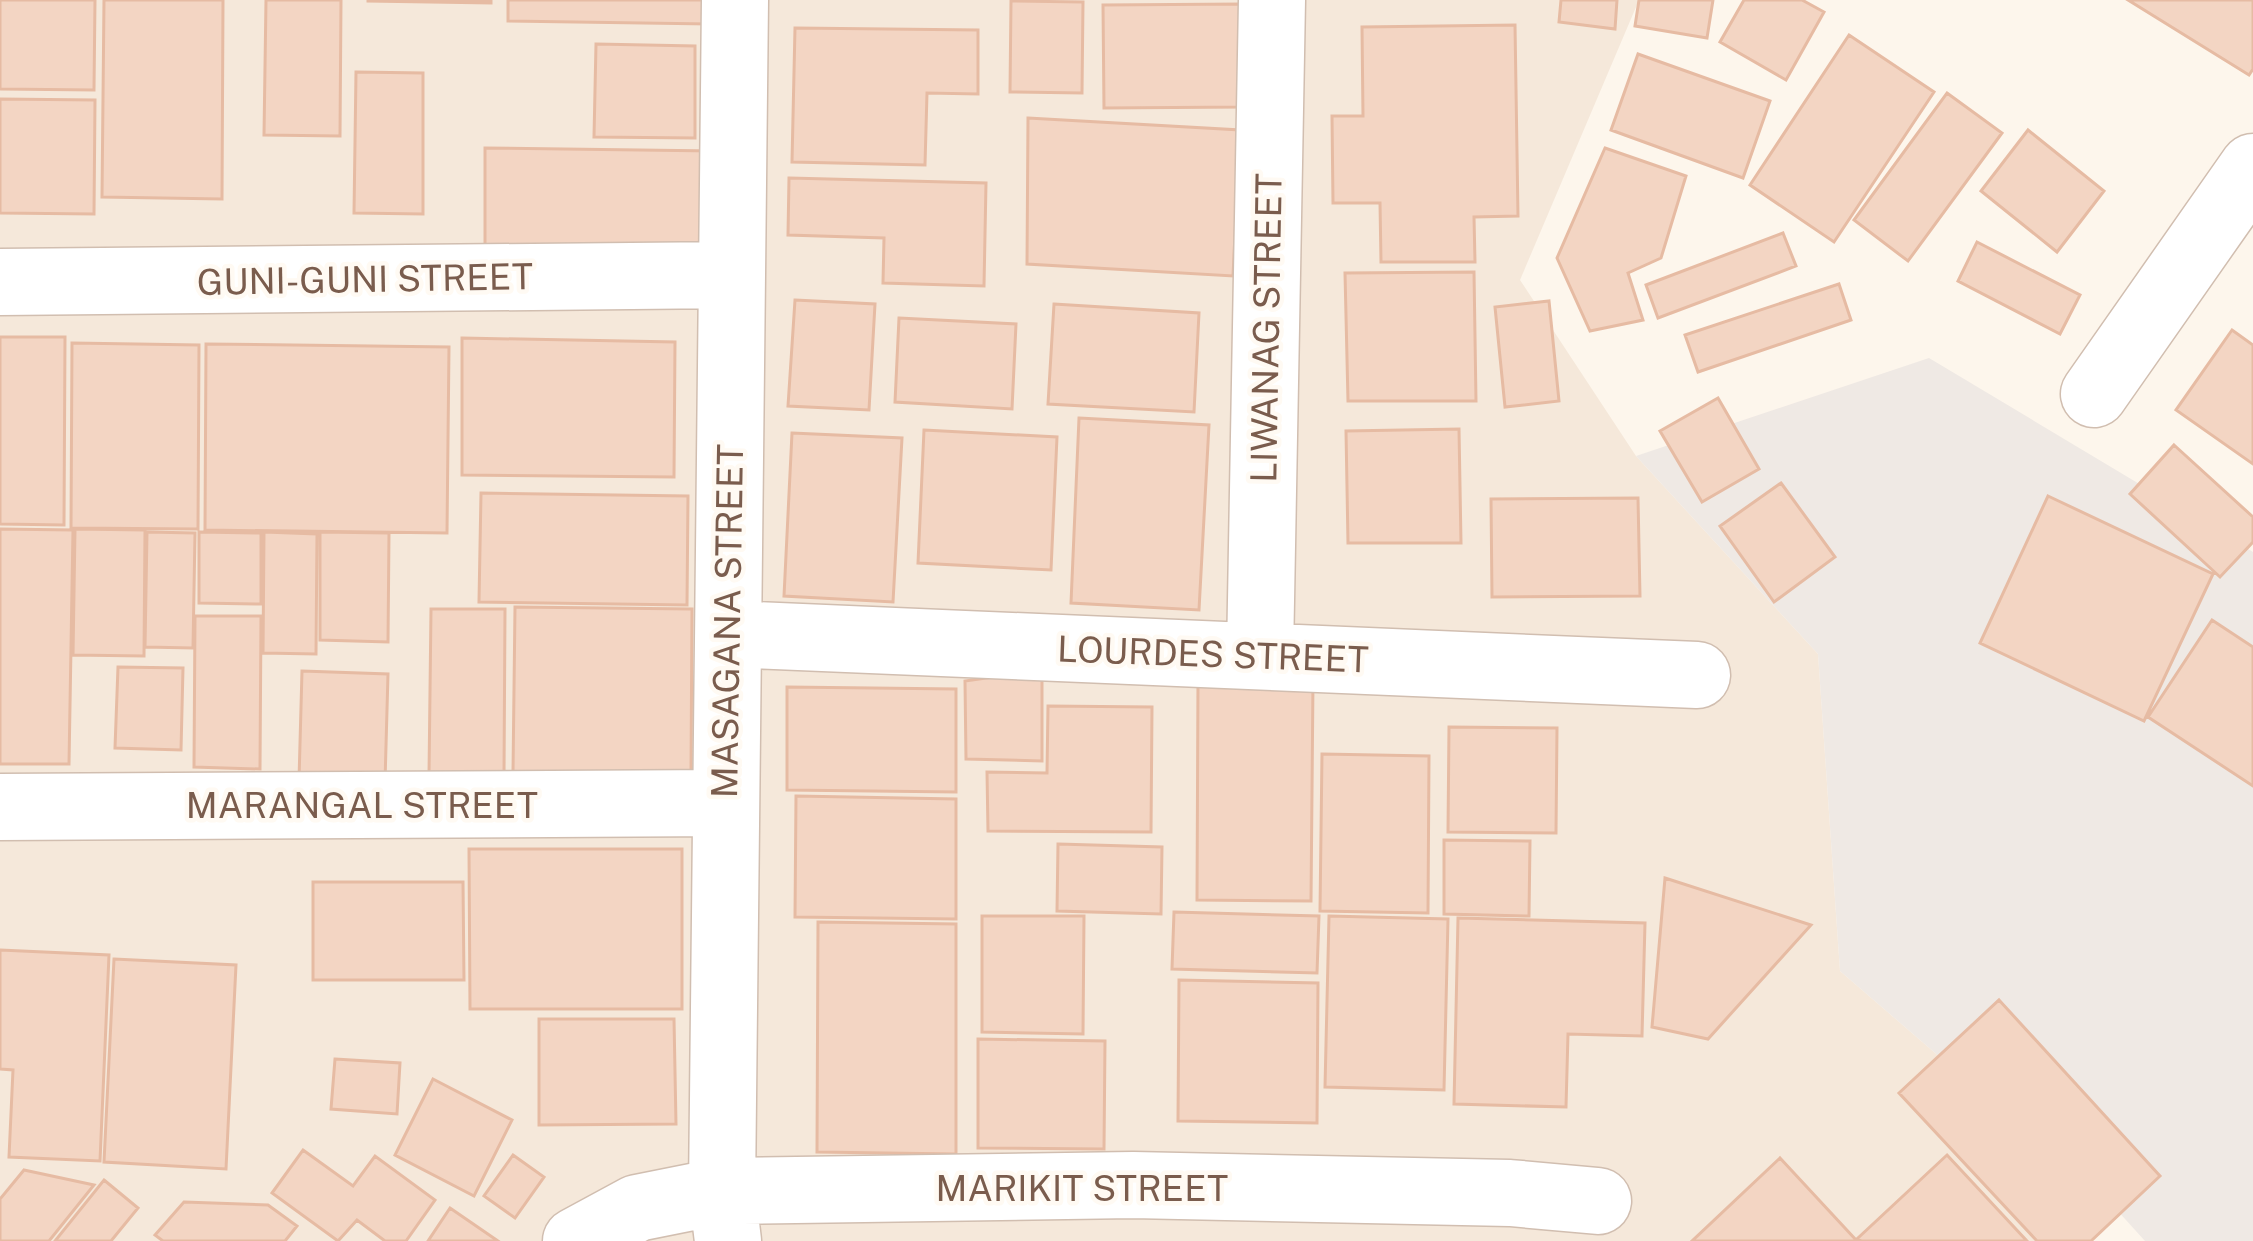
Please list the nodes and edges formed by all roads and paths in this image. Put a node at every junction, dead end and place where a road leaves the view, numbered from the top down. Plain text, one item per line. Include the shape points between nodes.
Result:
1 (735, 0) edge
2 (1272, 0) edge
3 (2253, 166) edge
4 (730, 275) junction
5 (0, 282) edge
6 (2094, 394) dead end
7 (730, 634) junction
8 (1260, 655) junction
9 (1697, 676) dead end
10 (724, 803) junction
11 (0, 807) edge
12 (1598, 1201) dead end
13 (725, 1216) edge
14 (576, 1241) edge

1 - 4 street, MASAGANA STREET
2 - 8 street, LIWANAG STREET
3 - 6 street
4 - 5 street, GUNI-GUNI STREET
4 - 7 street, MASAGANA STREET
7 - 8 street, LOURDES STREET
7 - 10 street, MASAGANA STREET
8 - 9 street, LOURDES STREET
10 - 11 street, MARANGAL STREET
10 - 13 street, MASAGANA STREET
12 - 13 street, MARIKIT STREET via 1133,1184
13 - 14 street, MARIKIT STREET via 638,1208

